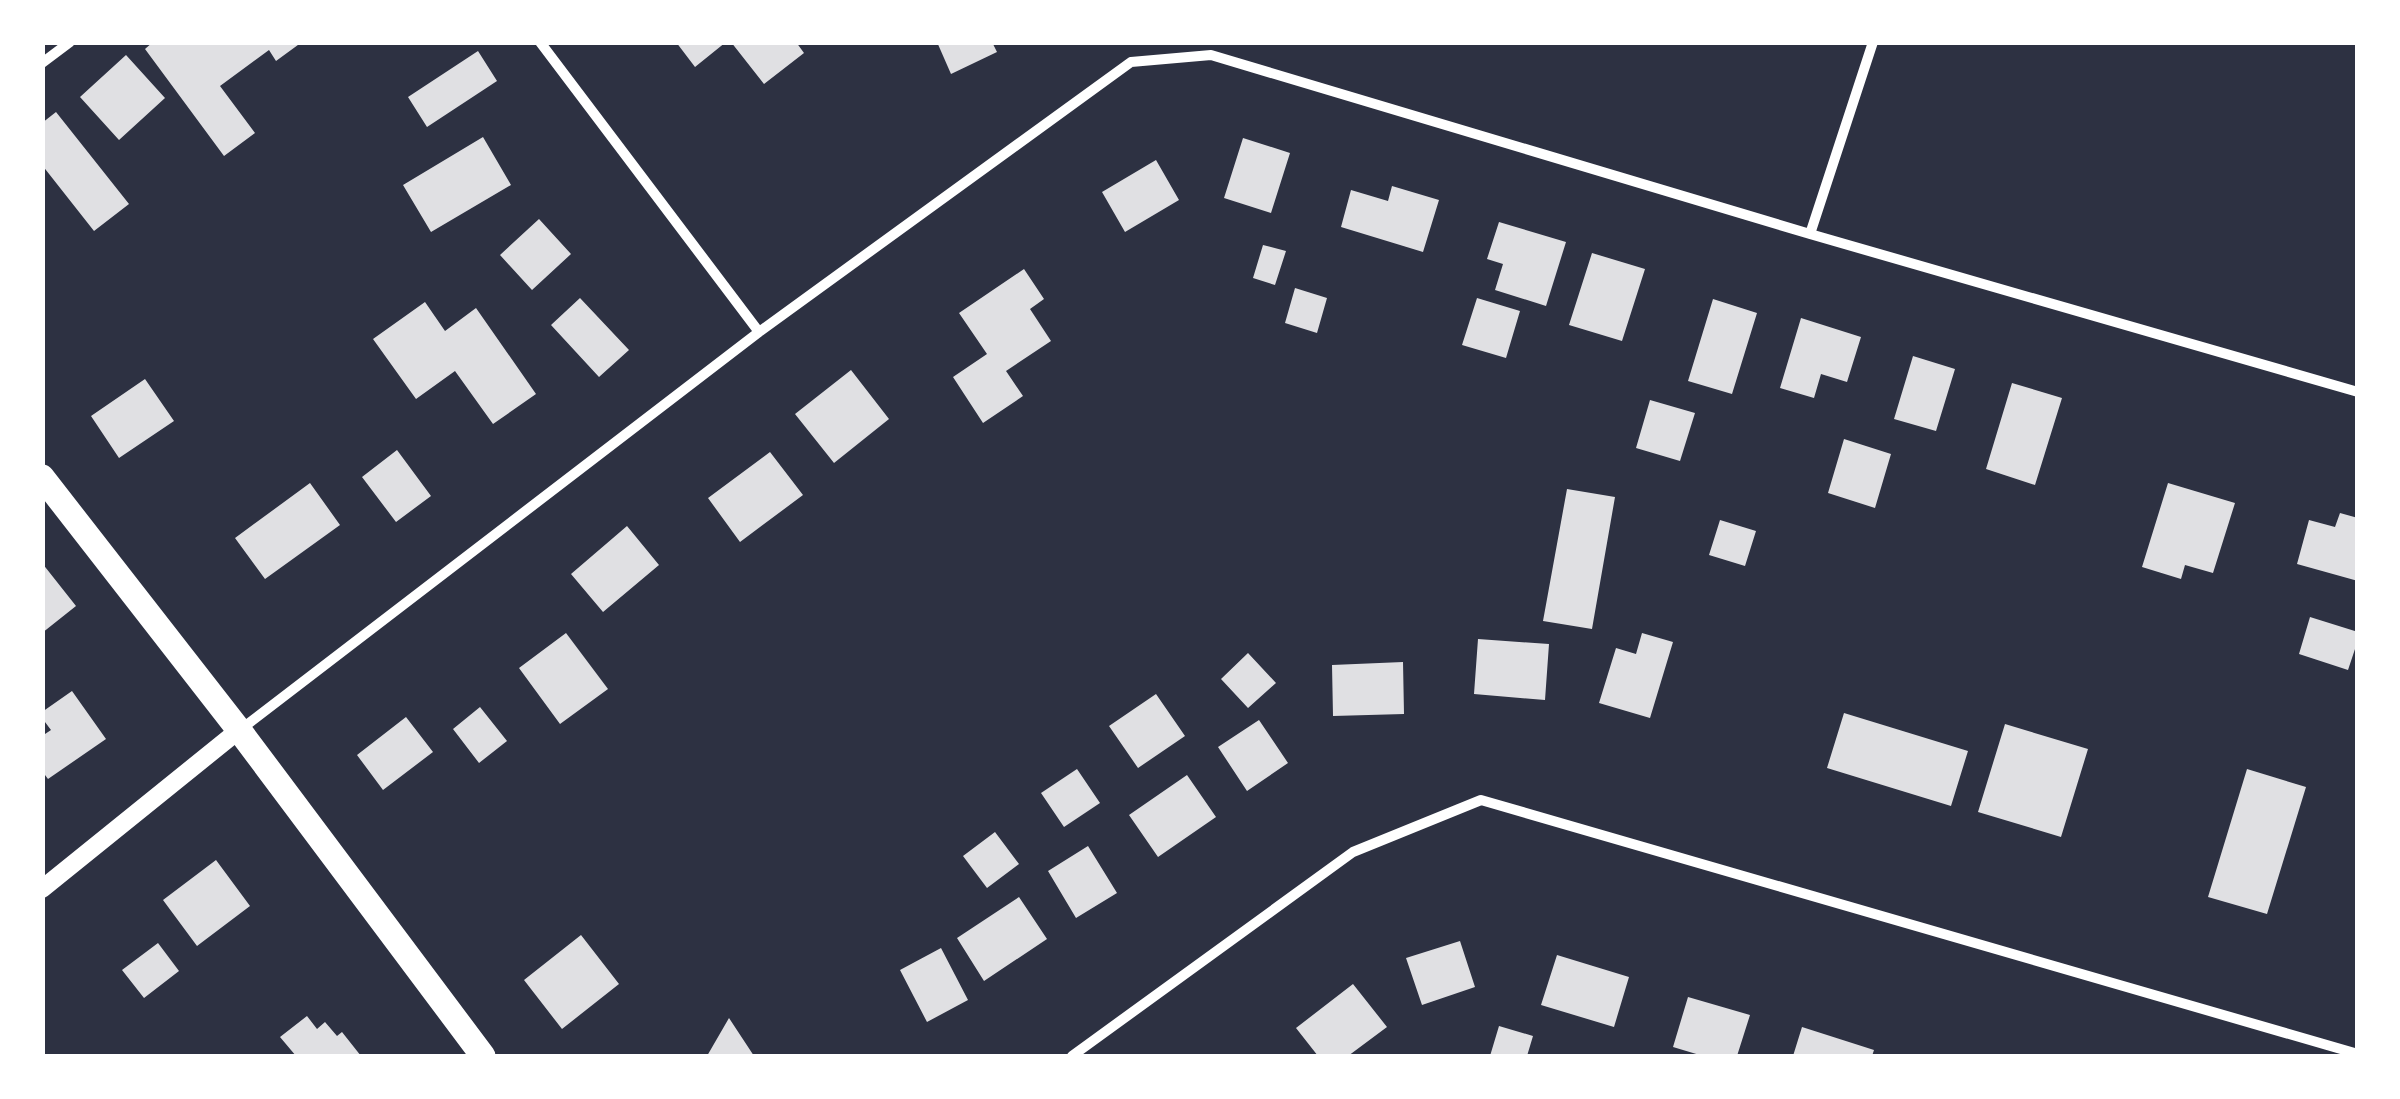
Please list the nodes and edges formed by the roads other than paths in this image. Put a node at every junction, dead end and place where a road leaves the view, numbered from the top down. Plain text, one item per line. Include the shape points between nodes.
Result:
1 (70, 42) edge
2 (540, 42) edge
3 (1873, 42) edge
4 (42, 63) edge
5 (1810, 234) junction
6 (759, 332) junction
7 (2358, 392) edge
8 (42, 478) edge
9 (240, 730) junction
10 (42, 889) edge
11 (2357, 1055) edge
12 (484, 1056) edge
13 (1072, 1056) edge

1 - 4 street
2 - 6 street
3 - 5 street
5 - 6 street via 1211,55 1131,62
5 - 7 street
6 - 9 street
8 - 9 main road
9 - 10 street
9 - 12 main road
11 - 13 street via 1482,800 1353,852

